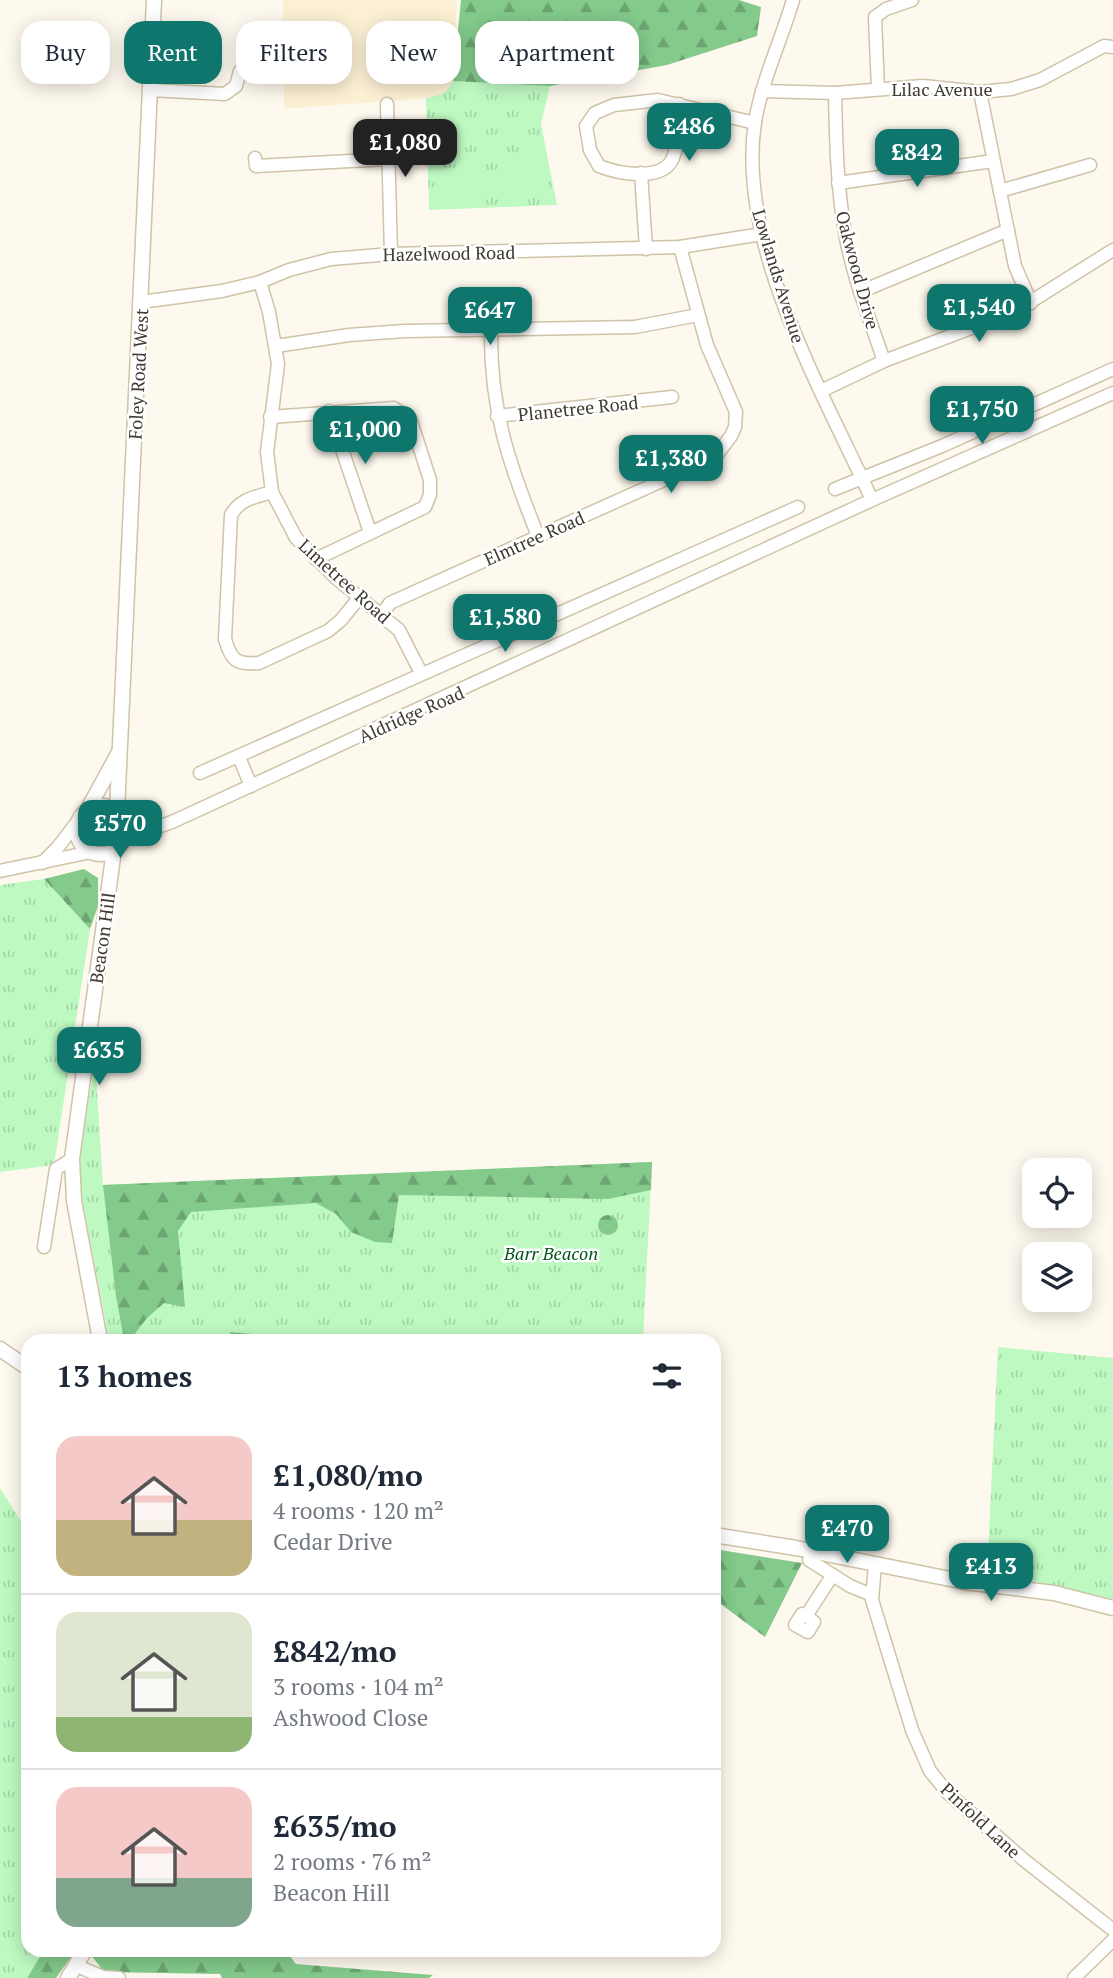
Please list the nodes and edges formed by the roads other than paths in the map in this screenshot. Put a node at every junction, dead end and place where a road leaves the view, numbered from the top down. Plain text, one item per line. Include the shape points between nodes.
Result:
1 (154, 0) edge
2 (793, 0) edge
3 (912, 0) edge
4 (1113, 47) edge
5 (236, 86) joint
6 (878, 89) junction
7 (150, 90) junction
8 (762, 91) junction
9 (980, 92) junction
10 (250, 93) dead end
11 (835, 93) junction
12 (387, 104) dead end
13 (679, 104) junction
14 (755, 123) junction
15 (255, 158) dead end
16 (388, 159) junction
17 (993, 161) junction
18 (1090, 164) dead end
19 (641, 173) junction
20 (838, 183) junction
21 (1000, 191) junction
22 (1008, 230) junction
23 (762, 234) junction
24 (680, 247) junction
25 (646, 249) junction
26 (1113, 250) edge
27 (391, 254) junction
28 (260, 282) junction
29 (860, 292) junction
30 (141, 302) junction
31 (1031, 303) junction
32 (698, 316) junction
33 (491, 331) junction
34 (276, 346) junction
35 (884, 361) junction
36 (1113, 369) edge
37 (821, 391) junction
38 (1113, 393) edge
39 (672, 397) dead end
40 (329, 411) junction
41 (497, 416) junction
42 (270, 417) junction
43 (942, 446) junction
44 (952, 464) junction
45 (862, 477) junction
46 (835, 489) dead end
47 (272, 492) junction
48 (872, 500) junction
49 (370, 533) junction
50 (800, 534) junction
51 (538, 536) junction
52 (316, 559) junction
53 (359, 598) junction
54 (382, 614) junction
55 (421, 673) junction
56 (121, 748) junction
57 (239, 757) junction
58 (200, 773) dead end
59 (251, 786) junction
60 (83, 815) junction
61 (120, 815) junction
62 (150, 828) junction
63 (117, 847) junction
64 (93, 853) junction
65 (41, 863) junction
66 (0, 871) edge
67 (110, 883) junction
68 (72, 1158) junction
69 (44, 1247) dead end
70 (98, 1334) edge
71 (0, 1349) edge
72 (21, 1363) edge
73 (721, 1536) edge
74 (809, 1560) dead end
75 (875, 1565) junction
76 (832, 1576) junction
77 (872, 1595) junction
78 (1113, 1608) edge
79 (806, 1616) dead end
80 (1113, 1930) edge
81 (1113, 1940) edge
82 (72, 1972) edge
83 (119, 1978) edge
84 (1074, 1978) edge

1 - 7 main road, Foley Road West
2 - 8 street, Lowlands Avenue
3 - 6 street via 874,17
4 - 9 street, Lilac Avenue via 1104,46 1040,80
5 - 7 street via 214,95
5 - 10 street
6 - 9 street, Lilac Avenue via 923,86
6 - 11 street, Lilac Avenue
7 - 30 main road, Foley Road West
8 - 11 street, Lilac Avenue
8 - 14 street, Lowlands Avenue
9 - 17 street
11 - 20 street, Oakwood Drive
12 - 16 street
13 - 14 street
13 - 19 street via 674,156 666,167
13 - 19 street via 658,100 614,105 595,113 586,126 590,150 599,166 616,173
14 - 23 street, Lowlands Avenue via 752,163
15 - 16 street via 256,166
16 - 27 street
17 - 20 street
17 - 21 street
18 - 21 street
19 - 25 street
20 - 29 street, Oakwood Drive
21 - 22 street
22 - 29 street
22 - 31 street via 1015,266
23 - 24 street, Hazelwood Road
23 - 37 street, Lowlands Avenue via 796,338
24 - 25 street, Hazelwood Road
24 - 32 street, Elmtree Road
25 - 27 street, Hazelwood Road
26 - 31 street
27 - 28 street, Hazelwood Road via 331,259
28 - 30 street, Hazelwood Road
28 - 34 street, Limetree Road
29 - 35 street, Oakwood Drive
30 - 56 main road, Foley Road West
31 - 35 street
32 - 33 street via 635,327
32 - 51 street, Elmtree Road via 736,412 735,427 724,447 715,457
33 - 34 street via 360,334
33 - 41 street
34 - 42 street, Limetree Road via 277,384
35 - 37 street
36 - 43 street
37 - 45 street, Lowlands Avenue
38 - 44 street, Aldridge Road
39 - 41 street, Planetree Road
40 - 42 street
40 - 49 street
40 - 49 street via 394,408 411,421 430,480 430,495 425,507
41 - 51 street
42 - 47 street, Limetree Road via 267,452
43 - 44 street
43 - 45 street
44 - 48 street, Aldridge Road
45 - 46 street
45 - 48 street, Lowlands Avenue
47 - 52 street, Limetree Road via 296,538
47 - 53 street via 247,499 231,515 225,639 236,661 259,663 328,631
48 - 50 street, Aldridge Road
49 - 52 street
50 - 55 street, Aldridge Road via 793,509
50 - 59 street, Aldridge Road
51 - 54 street, Elmtree Road via 390,603
52 - 53 street, Limetree Road
53 - 54 street, Limetree Road
54 - 55 street, Limetree Road via 400,630
55 - 57 street, Aldridge Road
56 - 60 main road, Foley Road West
56 - 61 main road, Foley Road West
57 - 58 street, Aldridge Road
57 - 59 street
59 - 62 street, Aldridge Road
60 - 61 main road via 99,805
60 - 64 main road via 79,839
60 - 65 street
61 - 62 street
61 - 63 main road via 125,830
62 - 63 street, Aldridge Road
63 - 64 main road
63 - 67 main road, Beacon Hill
64 - 65 street
64 - 67 main road, Beacon Hill
65 - 66 street
67 - 68 main road, Beacon Hill
68 - 69 street, Beacon Hill via 56,1169
68 - 70 main road, Beacon Hill via 74,1201
71 - 72 main road
73 - 75 main road
74 - 76 street
75 - 77 street, Pinfold Lane
75 - 78 main road via 1054,1592
76 - 77 street
76 - 79 street
77 - 80 street, Pinfold Lane via 912,1730 930,1771 948,1793 1024,1860
81 - 84 street
82 - 83 street

